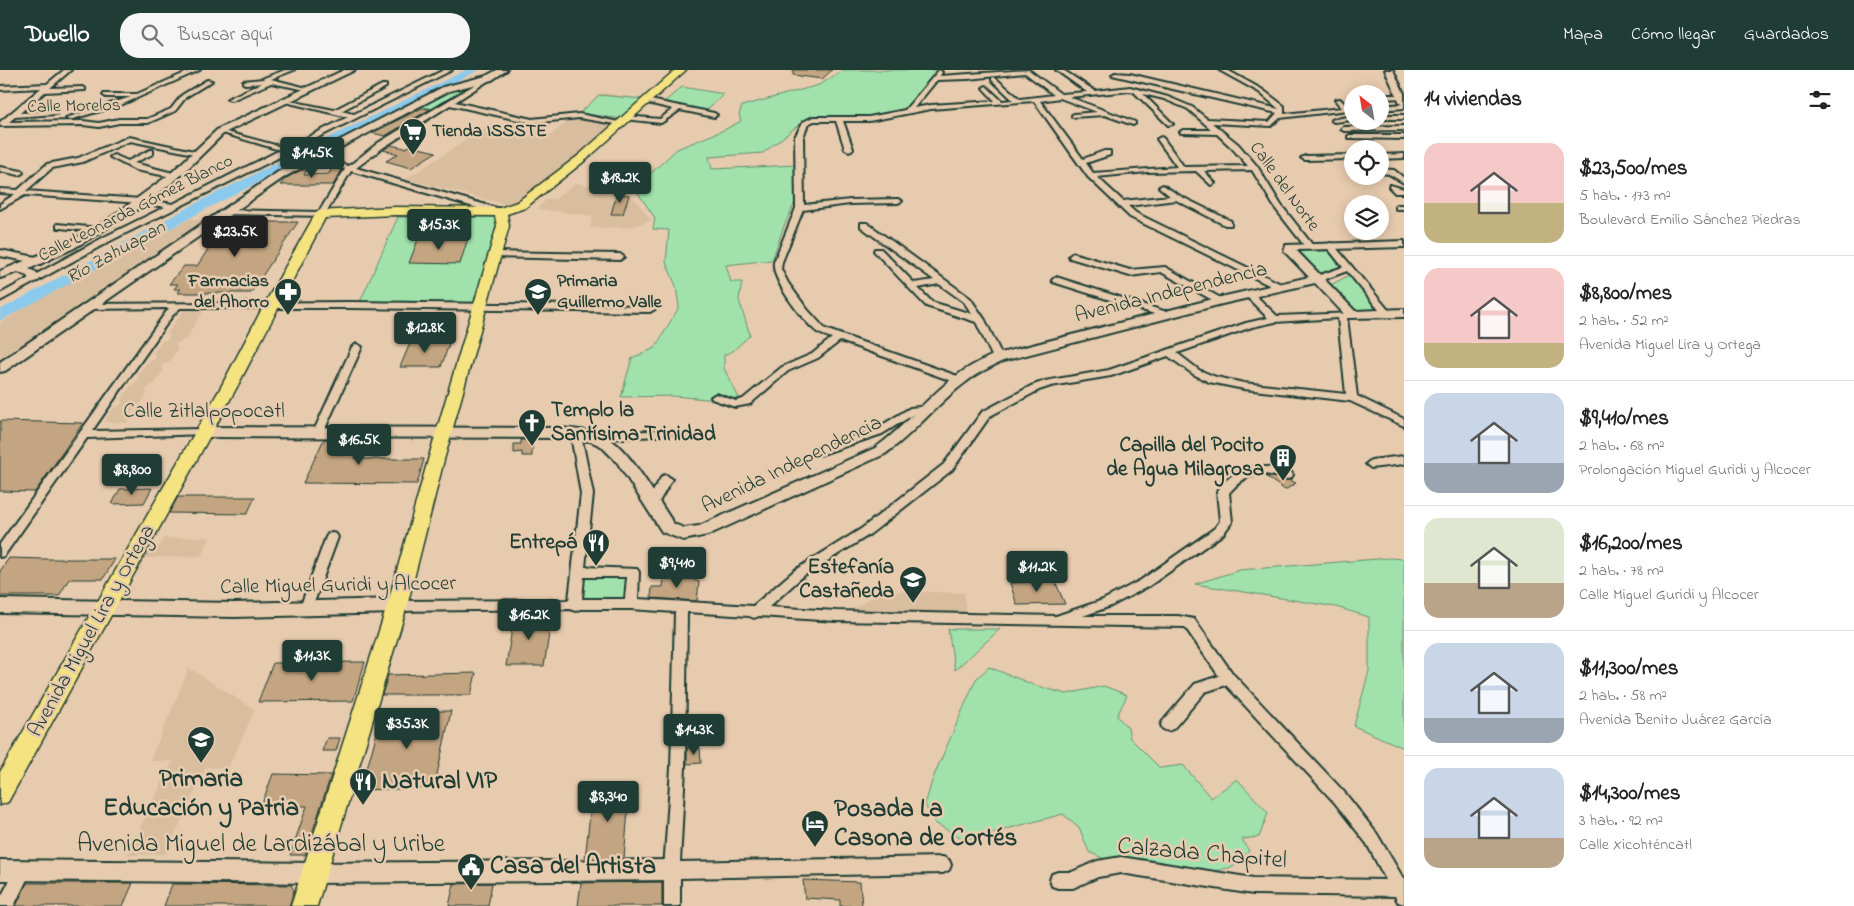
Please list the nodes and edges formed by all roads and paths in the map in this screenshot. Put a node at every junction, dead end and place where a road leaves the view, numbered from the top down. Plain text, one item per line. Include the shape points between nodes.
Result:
1 (68, 70) edge
2 (197, 70) edge
3 (291, 70) edge
4 (351, 70) edge
5 (449, 70) edge
6 (503, 70) edge
7 (682, 70) edge
8 (690, 70) edge
9 (940, 70) edge
10 (1059, 70) edge
11 (1222, 70) edge
12 (1389, 70) edge
13 (1025, 71) edge
14 (1114, 72) edge
15 (489, 78) junction
16 (936, 78) junction
17 (994, 79) dead end
18 (265, 80) junction
19 (209, 81) dead end
20 (275, 81) junction
21 (245, 82) dead end
22 (384, 86) dead end
23 (0, 88) edge
24 (43, 88) junction
25 (986, 88) dead end
26 (83, 89) dead end
27 (309, 90) junction
28 (1134, 90) junction
29 (1094, 93) junction
30 (71, 95) dead end
31 (106, 95) dead end
32 (140, 95) junction
33 (35, 96) junction
34 (1059, 96) junction
35 (230, 99) dead end
36 (1036, 99) junction
37 (1389, 99) edge
38 (1338, 100) dead end
39 (287, 101) junction
40 (1019, 101) junction
41 (649, 102) junction
42 (1000, 102) junction
43 (1178, 102) junction
44 (1403, 102) edge
45 (450, 103) junction
46 (1226, 105) dead end
47 (1344, 105) edge
48 (1389, 106) edge
49 (678, 108) junction
50 (1344, 110) edge
51 (335, 112) junction
52 (907, 112) junction
53 (1106, 113) junction
54 (54, 114) dead end
55 (1281, 114) junction
56 (12, 115) junction
57 (714, 115) dead end
58 (1074, 116) dead end
59 (356, 117) junction
60 (1389, 117) edge
61 (1404, 117) edge
62 (1344, 118) edge
63 (839, 119) junction
64 (627, 120) junction
65 (1334, 120) dead end
66 (1206, 121) junction
67 (25, 123) junction
68 (1133, 123) dead end
69 (1, 124) edge
70 (1170, 124) dead end
71 (1389, 128) edge
72 (1404, 128) edge
73 (221, 131) junction
74 (1183, 132) dead end
75 (1220, 132) junction
76 (1350, 137) dead end
77 (1404, 137) edge
78 (1161, 139) dead end
79 (295, 149) junction
80 (849, 149) dead end
81 (150, 152) dead end
82 (199, 153) junction
83 (1107, 153) dead end
84 (316, 155) junction
85 (1389, 156) edge
86 (1404, 156) edge
87 (1344, 157) edge
88 (114, 158) dead end
89 (1305, 158) dead end
90 (1082, 162) junction
91 (129, 163) junction
92 (349, 168) junction
93 (1181, 168) junction
94 (1196, 168) junction
95 (1254, 168) junction
96 (0, 169) edge
97 (19, 173) dead end
98 (1389, 173) edge
99 (1091, 175) junction
100 (174, 176) junction
101 (1404, 182) edge
102 (1211, 183) dead end
103 (1163, 187) dead end
104 (1393, 187) dead end
105 (0, 191) edge
106 (1404, 191) edge
107 (21, 193) junction
108 (1177, 198) junction
109 (141, 201) junction
110 (898, 201) dead end
111 (1120, 204) junction
112 (174, 206) junction
113 (0, 207) edge
114 (800, 208) junction
115 (225, 212) junction
116 (321, 214) junction
117 (502, 219) junction
118 (1228, 223) dead end
119 (864, 225) dead end
120 (60, 226) dead end
121 (97, 236) junction
122 (109, 238) joint
123 (1404, 244) edge
124 (1330, 246) junction
125 (1310, 247) junction
126 (878, 252) dead end
127 (0, 253) edge
128 (494, 255) junction
129 (1073, 256) dead end
130 (620, 257) dead end
131 (42, 261) junction
132 (1348, 268) junction
133 (20, 269) junction
134 (0, 276) edge
135 (34, 279) junction
136 (1316, 279) junction
137 (1056, 280) dead end
138 (942, 281) junction
139 (914, 286) junction
140 (1280, 288) junction
141 (1250, 295) junction
142 (0, 298) edge
143 (1221, 301) junction
144 (271, 305) junction
145 (88, 306) junction
146 (177, 306) junction
147 (481, 306) junction
148 (650, 309) dead end
149 (1404, 313) edge
150 (1387, 314) junction
151 (1167, 315) junction
152 (1347, 315) junction
153 (1275, 319) junction
154 (980, 320) junction
155 (838, 338) junction
156 (357, 347) dead end
157 (1170, 354) junction
158 (998, 358) junction
159 (0, 368) edge
160 (959, 380) junction
161 (716, 397) dead end
162 (1352, 398) junction
163 (928, 409) junction
164 (1404, 423) edge
165 (202, 432) junction
166 (318, 433) junction
167 (444, 433) junction
168 (667, 433) dead end
169 (84, 435) junction
170 (576, 435) junction
171 (594, 437) junction
172 (819, 451) dead end
173 (1404, 460) edge
174 (1371, 464) dead end
175 (1287, 475) dead end
176 (666, 479) dead end
177 (652, 504) junction
178 (332, 537) dead end
179 (0, 553) edge
180 (578, 572) junction
181 (631, 604) junction
182 (0, 606) edge
183 (397, 606) junction
184 (575, 606) junction
185 (681, 607) junction
186 (106, 608) junction
187 (306, 608) junction
188 (754, 613) junction
189 (1052, 621) junction
190 (1228, 678) junction
191 (1168, 726) dead end
192 (0, 794) edge
193 (943, 865) dead end
194 (0, 870) edge
195 (672, 870) junction
196 (23, 871) junction
197 (314, 873) junction
198 (1058, 880) dead end
199 (1402, 890) edge
200 (5, 906) edge
201 (304, 906) edge
202 (672, 906) edge

1 - 24 street
2 - 32 street
3 - 18 street
4 - 27 street
5 - 59 street, Calle Leonarda Gómez Blanco
6 - 15 street
7 - 41 main road
8 - 41 main road
9 - 16 street
10 - 29 street
11 - 55 street via 1274,99 1282,107
12 - 44 street
13 - 16 street
13 - 34 street
14 - 28 street
14 - 55 street
15 - 45 street, Avenida Miguel Lira y Ortega
15 - 84 street via 446,89
16 - 52 street
17 - 40 street
18 - 20 street
18 - 21 street
19 - 67 street, Calle Morelos via 184,96 173,110 148,121 99,125
20 - 27 street
20 - 35 street
22 - 51 street
23 - 24 street
24 - 26 street
24 - 33 street
25 - 42 street
27 - 39 street
28 - 29 street
28 - 43 street, Calle del Norte
28 - 70 street
29 - 34 street
30 - 33 street
31 - 32 street
32 - 67 street via 95,113
33 - 56 street
34 - 36 street
34 - 53 street
36 - 40 street
36 - 90 street
37 - 44 street
38 - 47 street
39 - 51 street
39 - 73 street
40 - 42 street
41 - 49 street
41 - 64 main road
42 - 52 street
43 - 46 street via 1190,98
43 - 66 street, Calle del Norte
44 - 48 street
45 - 64 street via 538,122 580,116
45 - 92 street, Avenida Miguel Lira y Ortega
49 - 57 street
49 - 64 street via 662,121
50 - 55 street
51 - 59 street
52 - 63 street via 878,118
53 - 58 street
53 - 68 street
54 - 56 street
55 - 66 street via 1271,124
56 - 69 street
59 - 79 street, Calle Leonarda Gómez Blanco
60 - 61 street
62 - 65 street
63 - 80 street
63 - 114 street via 813,119 805,123 800,137
64 - 117 main road via 587,158
66 - 75 street, Calle del Norte
67 - 69 street, Calle Morelos
71 - 72 street
73 - 79 street
73 - 82 street
74 - 75 street
75 - 95 street, Calle del Norte
76 - 77 street
78 - 93 street
79 - 84 street
79 - 112 street, Calle Leonarda Gómez Blanco
81 - 91 street
82 - 100 street
82 - 107 street, Calle Morelos via 129,139 82,164 50,166
83 - 90 street
84 - 92 street
84 - 115 street
85 - 86 street
87 - 89 street
88 - 91 street
90 - 99 street
91 - 100 street
92 - 116 street, Avenida Miguel Lira y Ortega
92 - 117 street via 394,180
93 - 94 street
93 - 99 street
94 - 95 street
94 - 102 street
95 - 125 street, Calle del Norte
96 - 97 street
98 - 101 street
99 - 111 street
100 - 109 street
103 - 108 street
104 - 106 street
105 - 107 street
107 - 109 street
107 - 113 street, Calle Morelos
108 - 111 street
108 - 118 street
109 - 112 street
109 - 121 street
110 - 114 street
111 - 140 street
112 - 122 street, Calle Leonarda Gómez Blanco
114 - 155 street via 777,269 811,322
115 - 116 street
115 - 145 street
116 - 117 main road via 395,211
116 - 144 main road, Avenida Miguel Lira y Ortega
117 - 128 main road
119 - 138 street
120 - 121 street
121 - 122 street
121 - 131 street
121 - 135 street, Calle Leonarda Gómez Blanco
123 - 124 street
124 - 125 street
124 - 132 street
125 - 136 street via 1290,247 1290,252
126 - 139 street
127 - 131 street
128 - 130 street
128 - 147 main road
129 - 143 street via 1130,273 1162,269
131 - 133 street
132 - 136 street
132 - 150 street
133 - 134 street
133 - 135 street via 32,274
135 - 142 street, Calle Leonarda Gómez Blanco
136 - 140 street, Avenida Independencia
136 - 152 street
137 - 151 street
138 - 139 street
138 - 154 street via 967,300
139 - 154 street via 933,307
140 - 141 street, Avenida Independencia
141 - 143 street, Avenida Independencia
141 - 153 street
143 - 151 street, Avenida Independencia
144 - 146 street
144 - 147 street
144 - 165 main road, Avenida Miguel Lira y Ortega
145 - 146 street
145 - 159 street
146 - 169 street
147 - 148 street
147 - 167 main road
149 - 150 street
150 - 152 street
151 - 158 street, Avenida Independencia
152 - 153 street
152 - 162 street
153 - 157 street via 1249,325
154 - 158 street
155 - 160 street
155 - 161 street via 815,356 785,369 746,402 735,404
156 - 166 street
157 - 162 street via 1213,380
157 - 188 street via 1111,373 1049,383 986,414 948,467 864,532 799,573
158 - 160 street, Avenida Independencia
160 - 163 street, Avenida Independencia
162 - 164 street
163 - 172 street via 914,410 878,432
163 - 177 street, Avenida Independencia via 898,439 880,451 702,531 683,534 668,528
165 - 166 street, Calle Zitlalpopocatl
165 - 169 street, Calle Zitlalpopocatl
165 - 186 main road, Avenida Miguel Lira y Ortega
166 - 167 street, Calle Zitlalpopocatl
167 - 170 street, Calle Zitlalpopocatl
167 - 183 main road
168 - 171 street
169 - 179 street
170 - 171 street, Calle Zitlalpopocatl
170 - 180 street via 587,494
171 - 177 street, Avenida Independencia via 606,443 622,459
173 - 174 street
175 - 189 street via 1262,468 1234,478 1223,492 1226,522 1219,531 1145,583 1106,603
176 - 177 street
178 - 187 street
180 - 181 street via 633,572
180 - 184 street
181 - 184 street, Calle Miguel Guridi y Alcocer
181 - 185 street, Calle Miguel Guridi y Alcocer
182 - 186 street, Calle Miguel Guridi y Alcocer
183 - 184 street, Calle Miguel Guridi y Alcocer
183 - 187 street, Calle Miguel Guridi y Alcocer
183 - 197 main road
185 - 188 street, Calle Miguel Guridi y Alcocer
185 - 195 street via 678,768
186 - 187 street, Calle Miguel Guridi y Alcocer
186 - 192 main road, Avenida Miguel Lira y Ortega
188 - 189 street, Calle Miguel Guridi y Alcocer
189 - 190 street, Calle Miguel Guridi y Alcocer via 1189,623
190 - 191 street via 1200,688
190 - 199 street via 1340,798 1372,839
193 - 195 street, Avenida Miguel de Lardizábal y Uribe
194 - 196 street, Avenida Miguel de Lardizábal y Uribe
195 - 197 street, Avenida Miguel de Lardizábal y Uribe
195 - 202 street
196 - 197 street, Avenida Miguel de Lardizábal y Uribe
196 - 200 street
197 - 201 main road
198 - 199 street, Calzada Chapitel via 1073,880 1097,869 1121,866 1253,886

